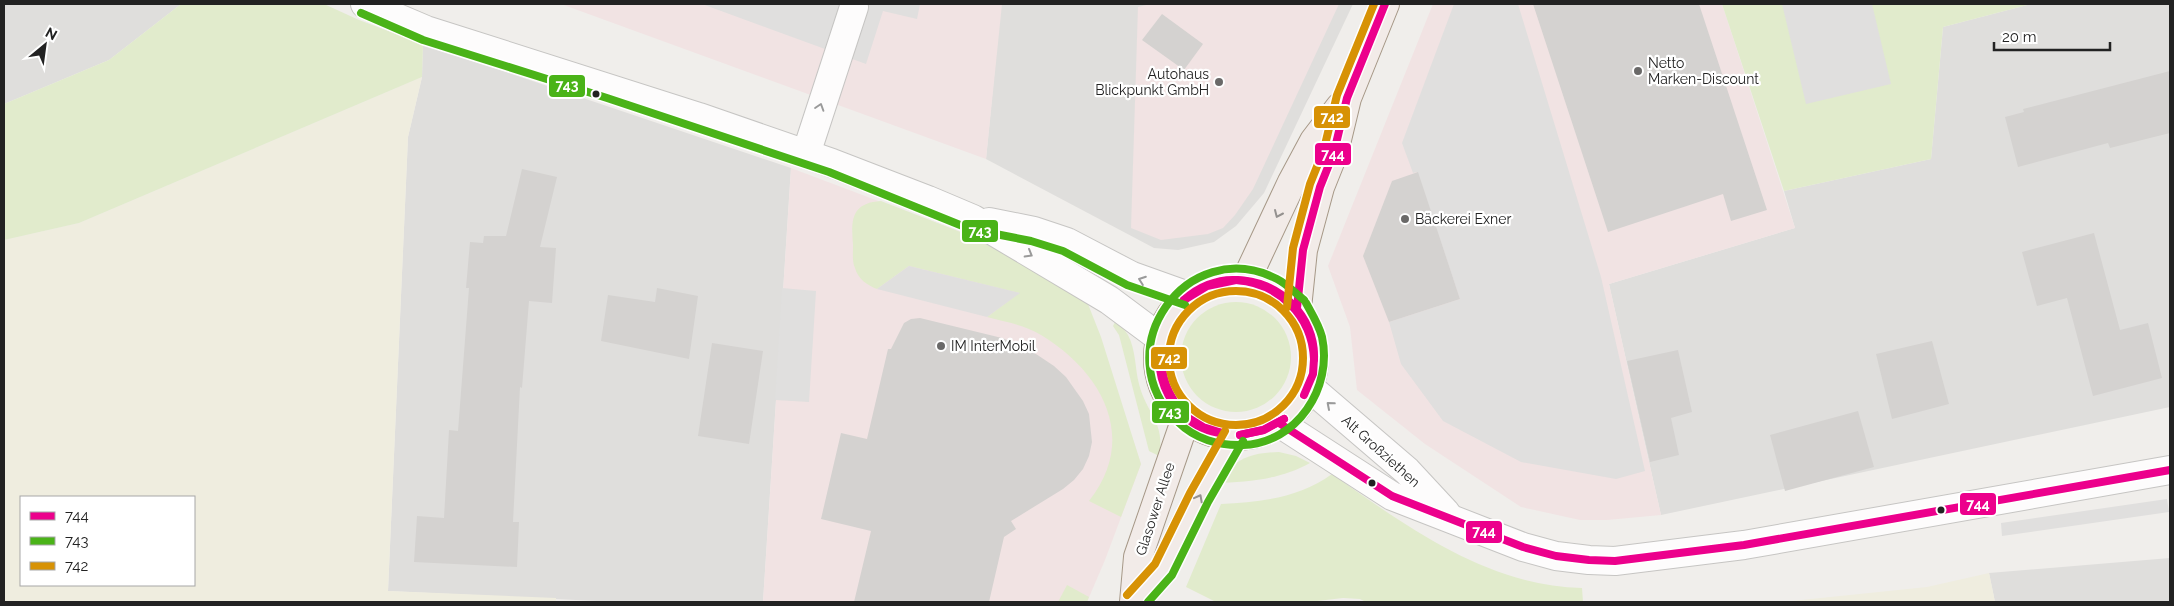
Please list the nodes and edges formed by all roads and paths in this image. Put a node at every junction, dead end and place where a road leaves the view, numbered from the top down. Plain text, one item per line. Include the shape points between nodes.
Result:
1 (365, 4) edge
2 (1385, 4) edge
3 (854, 6) dead end
4 (1347, 98) junction
5 (806, 154) junction
6 (973, 219) junction
7 (1246, 280) junction
8 (1188, 296) junction
9 (1297, 308) junction
10 (1160, 338) junction
11 (1309, 388) junction
12 (1186, 418) junction
13 (1279, 423) junction
14 (1234, 436) junction
15 (2170, 470) edge
16 (1450, 518) junction
17 (1134, 602) edge

1 - 5 street via 426,30
2 - 4 main road
5 -> 3 street
4 -> 7 main road via 1314,141 1300,166
4 - 9 main road via 1334,152 1320,187 1303,250
5 - 6 street
8 -> 6 street via 1132,276 1067,242 1034,231
6 -> 10 street via 1108,300
7 - 8 main road via 1226,280
7 - 9 main road via 1274,289
8 - 10 main road via 1166,322
9 - 11 main road via 1308,326 1314,346 1314,368
10 - 12 main road via 1158,359 1162,381 1171,401
11 - 13 main road via 1296,408
16 -> 11 street, Alt Großziethen via 1407,471
12 - 14 main road via 1208,431
12 - 17 main road, Glasower Allee via 1138,557
13 - 14 main road via 1265,430
13 - 16 street, Alt Großziethen via 1392,496
17 -> 14 main road, Glasower Allee via 1163,570
15 - 16 street, Alt Großziethen via 1744,545 1615,561 1556,556 1489,535

